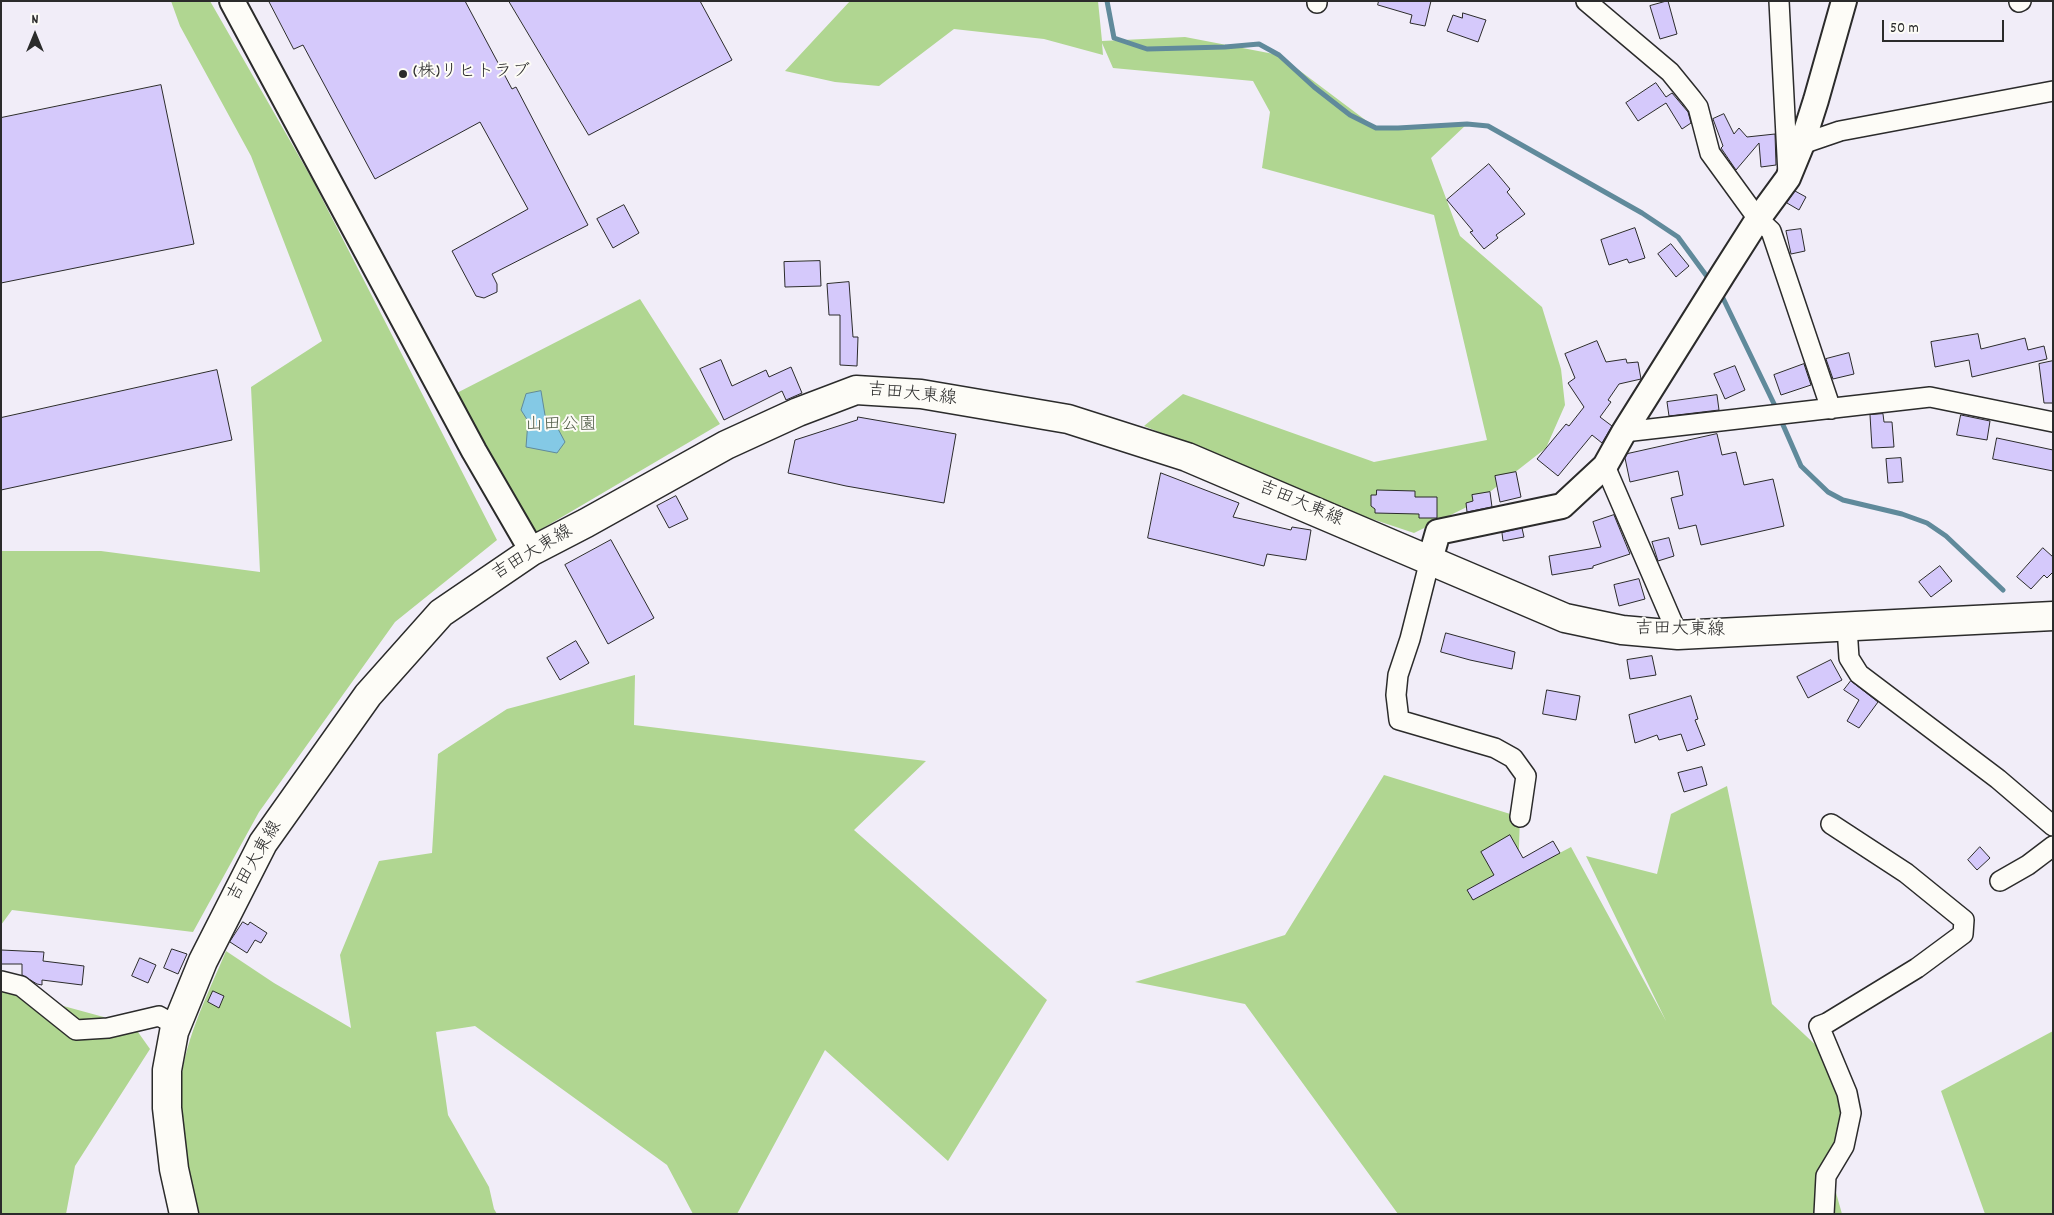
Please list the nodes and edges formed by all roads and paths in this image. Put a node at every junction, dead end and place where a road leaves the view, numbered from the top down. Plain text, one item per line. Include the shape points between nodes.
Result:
1 (232, 1) edge
2 (1586, 1) edge
3 (1779, 1) edge
4 (1844, 1) edge
5 (2053, 91) edge
6 (1802, 144) junction
7 (1788, 178) junction
8 (1758, 219) junction
9 (1831, 408) junction
10 (2053, 422) edge
11 (1624, 432) junction
12 (1605, 466) junction
13 (532, 551) junction
14 (1430, 560) junction
15 (2053, 616) edge
16 (1847, 627) junction
17 (1678, 635) junction
18 (1520, 816) dead end
19 (1831, 824) dead end
20 (2053, 826) edge
21 (2053, 846) edge
22 (2000, 882) dead end
23 (1, 981) edge
24 (177, 1026) junction
25 (184, 1214) edge
26 (1824, 1214) edge

1 - 13 street
2 - 8 street via 1670,72 1698,107 1710,153
3 - 7 street
4 - 6 street
5 - 6 street via 1840,131
6 - 7 street
7 - 8 street
8 - 9 street via 1771,231
8 - 11 street
9 - 10 street via 1930,397
9 - 11 street
11 - 12 street
12 - 14 street via 1562,506 1438,532
12 - 17 street
13 - 14 main road, 吉田大東線 via 726,445 856,390 921,394 1068,419 1187,457
13 - 24 main road, 吉田大東線 via 441,613 368,695 262,844 203,961
14 - 17 main road, 吉田大東線 via 1565,618 1622,630
14 - 18 street via 1398,675 1399,720 1495,748 1513,758 1526,776
15 - 16 main road, 吉田大東線
16 - 17 main road, 吉田大東線
16 - 20 street via 1849,658 1859,674 1998,778
19 - 26 street via 1906,873 1964,920 1963,934 1917,968 1818,1026 1847,1093 1851,1113 1844,1146 1826,1176
21 - 22 street
23 - 24 street via 21,986 76,1030 108,1028 159,1016
24 - 25 main road, 吉田大東線 via 167,1070 166,1108

